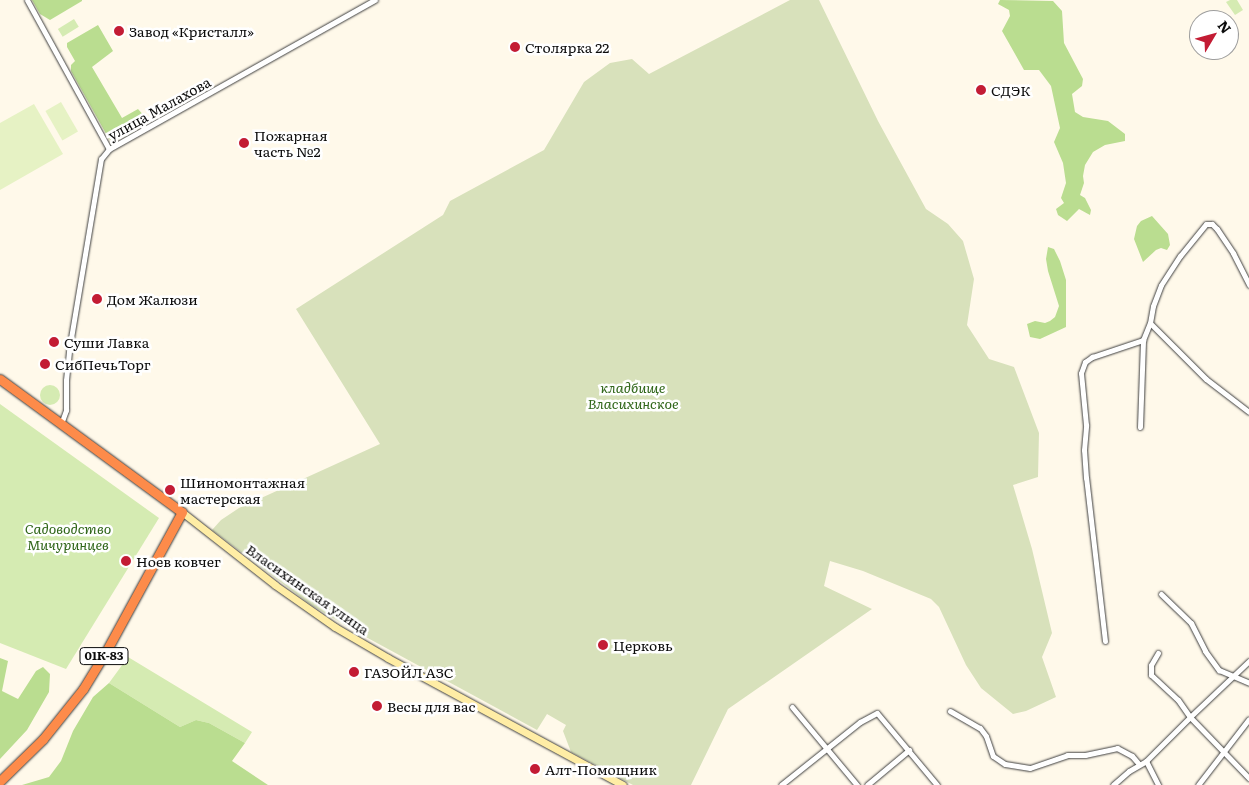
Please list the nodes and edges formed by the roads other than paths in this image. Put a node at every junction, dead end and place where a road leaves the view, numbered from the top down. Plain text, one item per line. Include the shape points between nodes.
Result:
1 (27, 0) edge
2 (375, 0) edge
3 (110, 149) junction
4 (1249, 285) edge
5 (1150, 323) junction
6 (1143, 340) junction
7 (0, 379) edge
8 (1249, 412) edge
9 (61, 424) junction
10 (1140, 428) dead end
11 (182, 512) junction
12 (1161, 594) dead end
13 (1105, 641) dead end
14 (1158, 653) dead end
15 (1249, 660) edge
16 (1232, 676) junction
17 (1249, 683) edge
18 (792, 707) dead end
19 (950, 711) dead end
20 (1190, 717) junction
21 (1249, 719) edge
22 (826, 749) junction
23 (910, 750) junction
24 (1225, 752) junction
25 (1146, 761) junction
26 (1139, 764) junction
27 (1249, 778) edge
28 (0, 780) edge
29 (623, 785) edge
30 (781, 785) edge
31 (857, 785) edge
32 (867, 785) edge
33 (937, 785) edge
34 (1113, 785) edge
35 (1158, 785) edge
36 (1198, 785) edge

1 - 3 street
2 - 3 street, улица Малахова
3 - 9 street, улица Малахова via 101,159 98,170 70,344 66,410
4 - 5 street via 1217,229 1206,224 1164,278
5 - 6 street
5 - 8 street via 1206,379
6 - 10 street
6 - 13 street via 1092,357 1085,362 1081,373 1086,425 1086,478
7 - 9 highway, Власихинская улица
9 - 11 highway, Власихинская улица
11 - 28 highway, 01К-83 via 83,689 43,739
11 - 29 street, Власихинская улица via 335,627
12 - 16 street via 1191,623 1212,662 1223,673
14 - 20 street via 1151,665 1151,675 1178,700
15 - 16 street
16 - 17 street
16 - 20 street
18 - 22 street
19 - 26 street via 980,728 993,756 1005,764 1030,768 1067,755 1086,755 1117,748
20 - 24 street
20 - 25 street
21 - 24 street
22 - 23 street via 877,713
22 - 30 street
22 - 31 street
23 - 32 street
23 - 33 street
24 - 27 street
24 - 36 street
25 - 26 street
25 - 35 street
26 - 34 street

